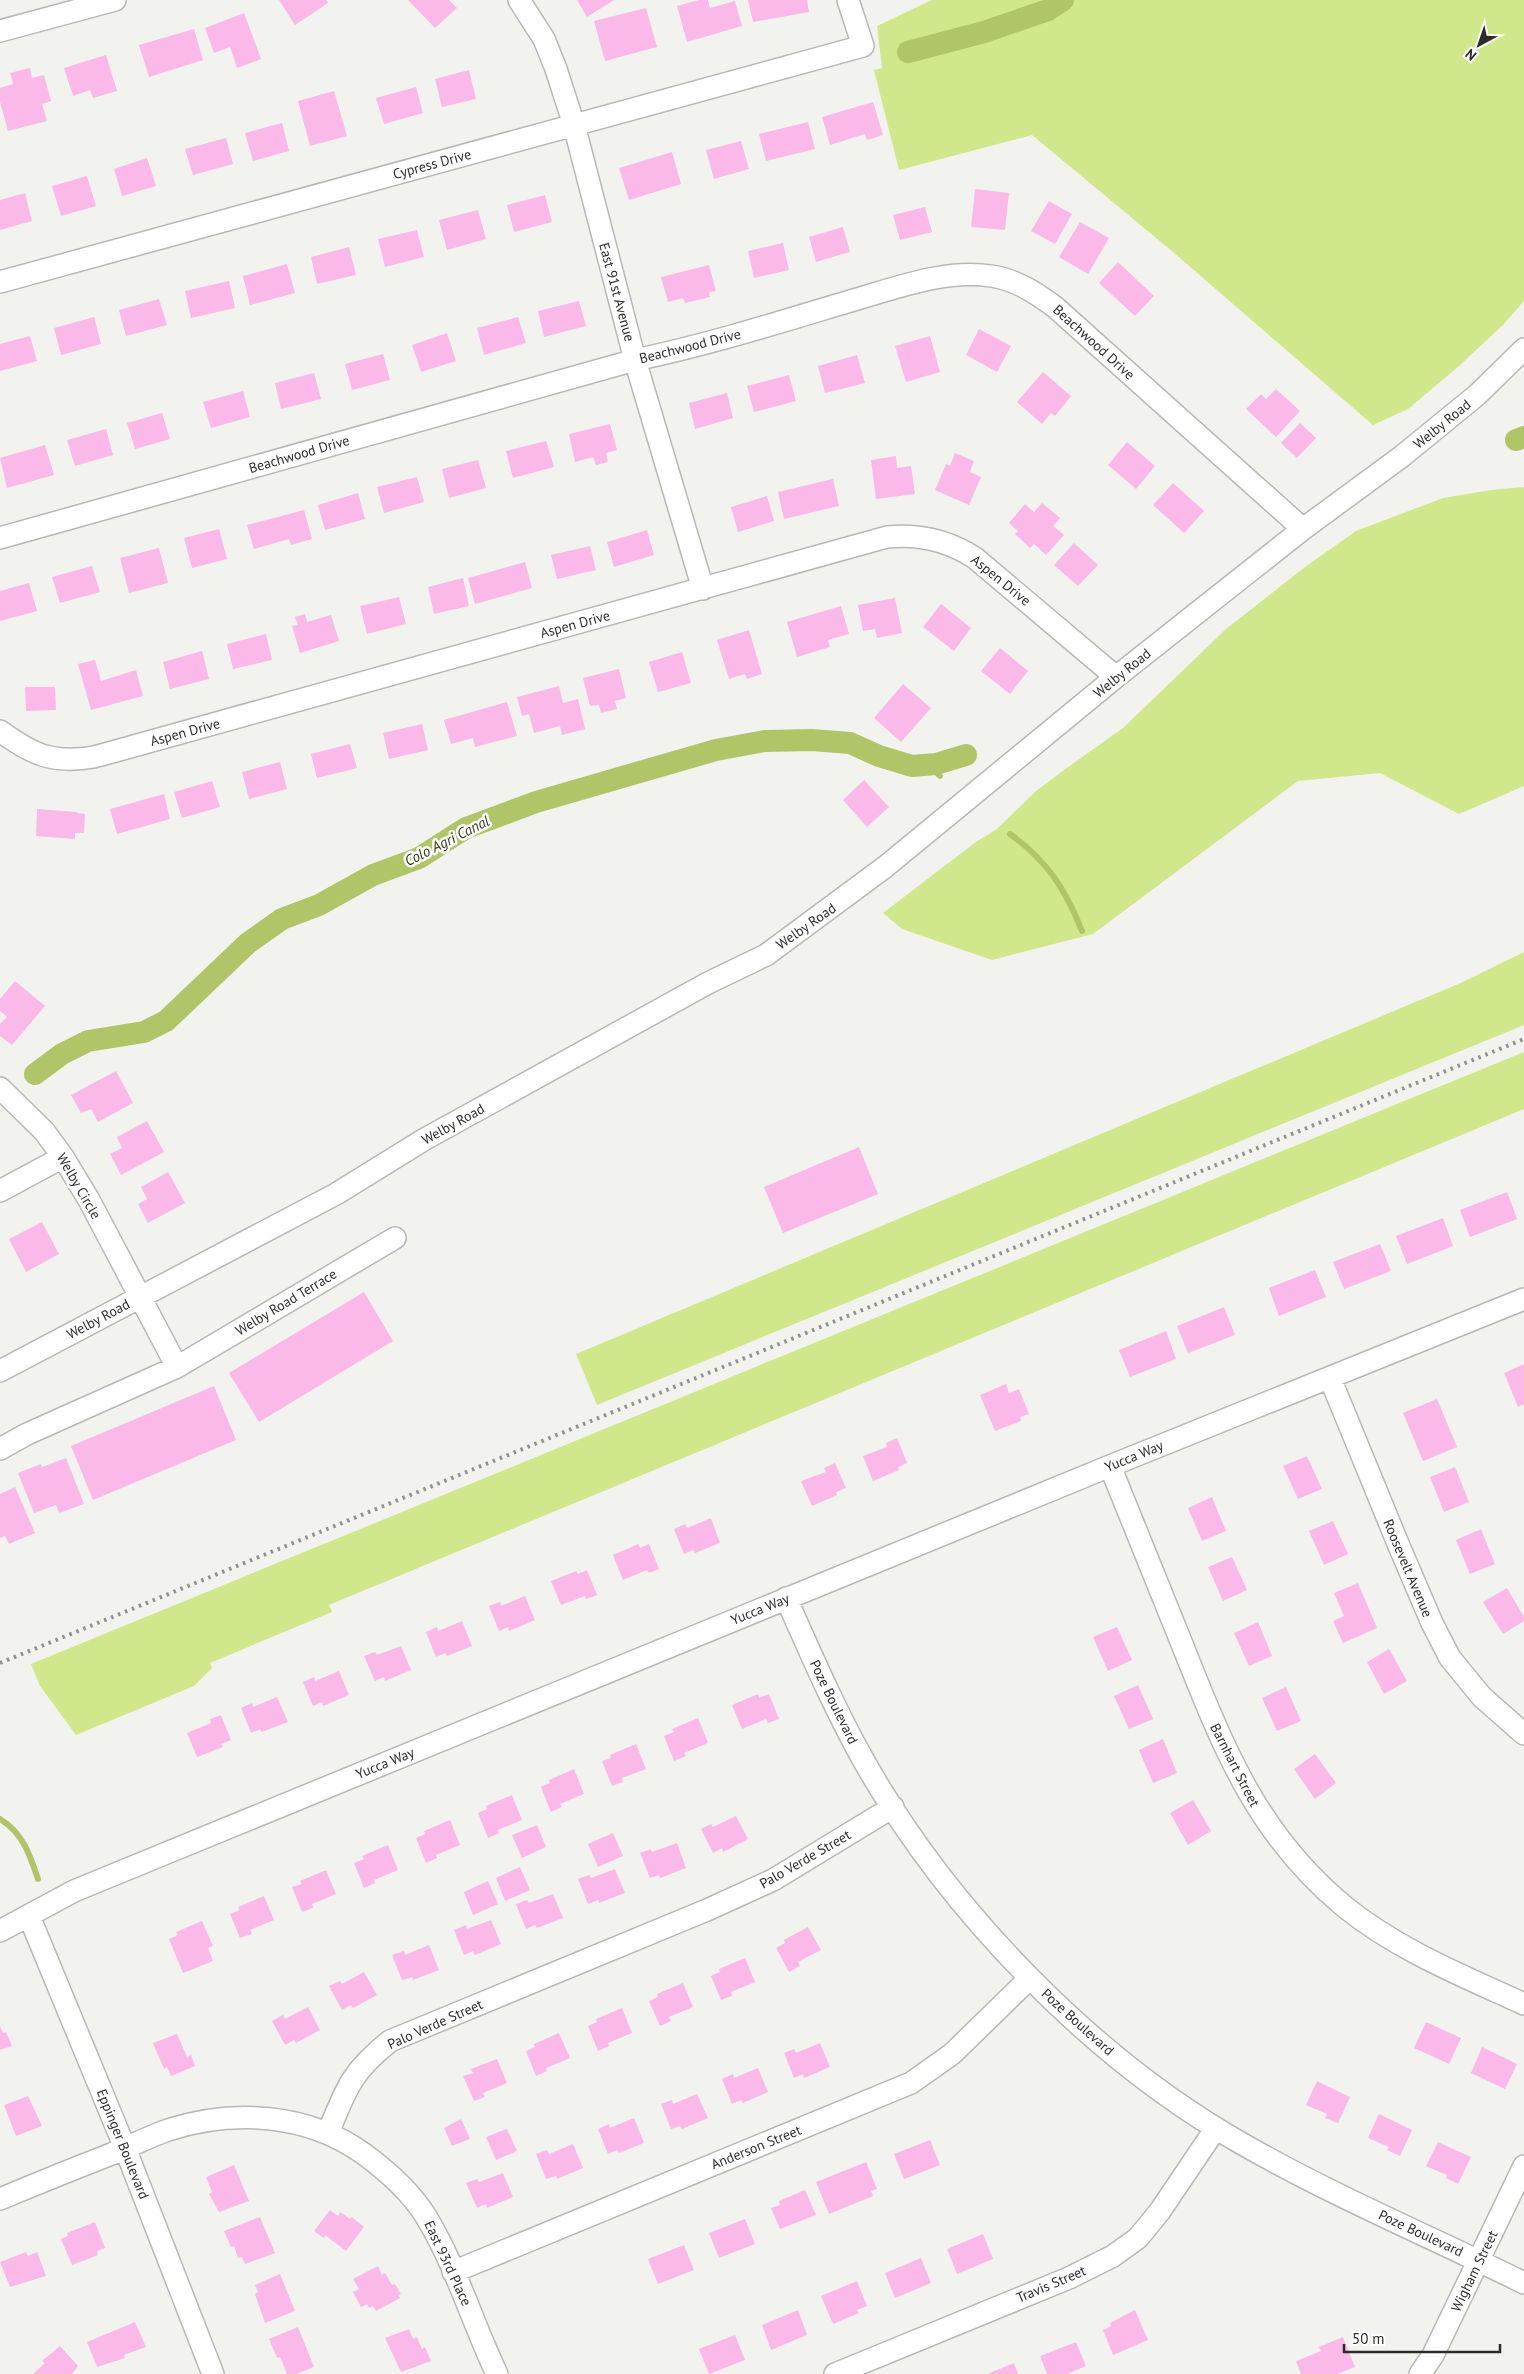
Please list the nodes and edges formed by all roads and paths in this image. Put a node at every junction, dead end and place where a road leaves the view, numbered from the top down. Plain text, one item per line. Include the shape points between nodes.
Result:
1 (115, 0) edge
2 (519, 0) edge
3 (848, 0) edge
4 (0, 31) edge
5 (574, 125) junction
6 (0, 282) edge
7 (1524, 349) edge
8 (635, 360) junction
9 (1303, 529) junction
10 (0, 538) edge
11 (703, 589) junction
12 (1116, 677) junction
13 (0, 731) edge
14 (0, 1088) edge
15 (63, 1157) junction
16 (0, 1191) edge
17 (395, 1238) dead end
18 (139, 1298) junction
19 (1524, 1299) edge
20 (177, 1367) junction
21 (0, 1371) edge
22 (1330, 1378) junction
23 (0, 1449) edge
24 (1110, 1466) junction
25 (786, 1598) junction
26 (1524, 1734) edge
27 (892, 1807) junction
28 (29, 1916) junction
29 (0, 1931) edge
30 (1030, 1978) junction
31 (1524, 2004) edge
32 (1216, 2128) junction
33 (328, 2134) junction
34 (125, 2148) junction
35 (1524, 2166) edge
36 (0, 2199) edge
37 (1479, 2261) junction
38 (454, 2272) junction
39 (1524, 2283) edge
40 (211, 2373) edge
41 (497, 2374) edge
42 (835, 2374) edge
43 (1420, 2374) edge

1 - 4 street
2 - 5 street, East 91st Avenue via 544,40
3 - 5 street, Cypress Drive via 863,46
5 - 6 street, Cypress Drive
5 - 8 street, East 91st Avenue
7 - 9 street, Welby Road via 1477,396
8 - 9 street, Beachwood Drive via 678,351 923,281 970,275 1006,278 1038,294 1055,307
8 - 10 street, Beachwood Drive
8 - 11 street, East 91st Avenue
9 - 12 street, Welby Road
11 - 12 street, Aspen Drive via 887,537 925,539 948,544 975,558
11 - 13 street, Aspen Drive via 94,757 48,758 21,746
12 - 18 street, Welby Road via 886,867 766,955 708,982 434,1134 336,1194
14 - 15 street, Welby Circle via 44,1131
15 - 16 street
15 - 18 street, Welby Circle
17 - 20 street, Welby Road Terrace
18 - 20 street
18 - 21 street, Welby Road
19 - 22 street, Yucca Way
20 - 23 street, Welby Road Terrace
22 - 24 street, Yucca Way
22 - 26 street, Roosevelt Avenue via 1398,1546 1450,1658 1482,1697
24 - 25 street, Yucca Way
24 - 31 street, Barnhart Street via 1213,1723 1244,1787 1280,1842 1320,1886 1372,1926 1438,1964
25 - 27 street, Poze Boulevard via 829,1695
25 - 28 street, Yucca Way via 74,1891
27 - 30 street, Poze Boulevard via 964,1903
27 - 33 street, Palo Verde Street via 772,1880 390,2041 366,2060 352,2078
28 - 29 street, Yucca Way
28 - 34 street, Eppinger Boulevard
30 - 32 street, Poze Boulevard via 1099,2042
30 - 38 street, Anderson Street via 952,2054 911,2083
32 - 37 street, Poze Boulevard via 1298,2175
32 - 42 street, Travis Street via 1160,2211 1138,2238 1113,2256 1068,2278
33 - 34 street via 290,2122 235,2117 168,2130
33 - 38 street, East 93rd Place via 383,2168 414,2199 434,2230
34 - 36 street
34 - 40 street, Eppinger Boulevard
35 - 37 street, Wigham Street
37 - 39 street, Poze Boulevard
37 - 43 street, Wigham Street via 1433,2355
38 - 41 street, East 93rd Place

